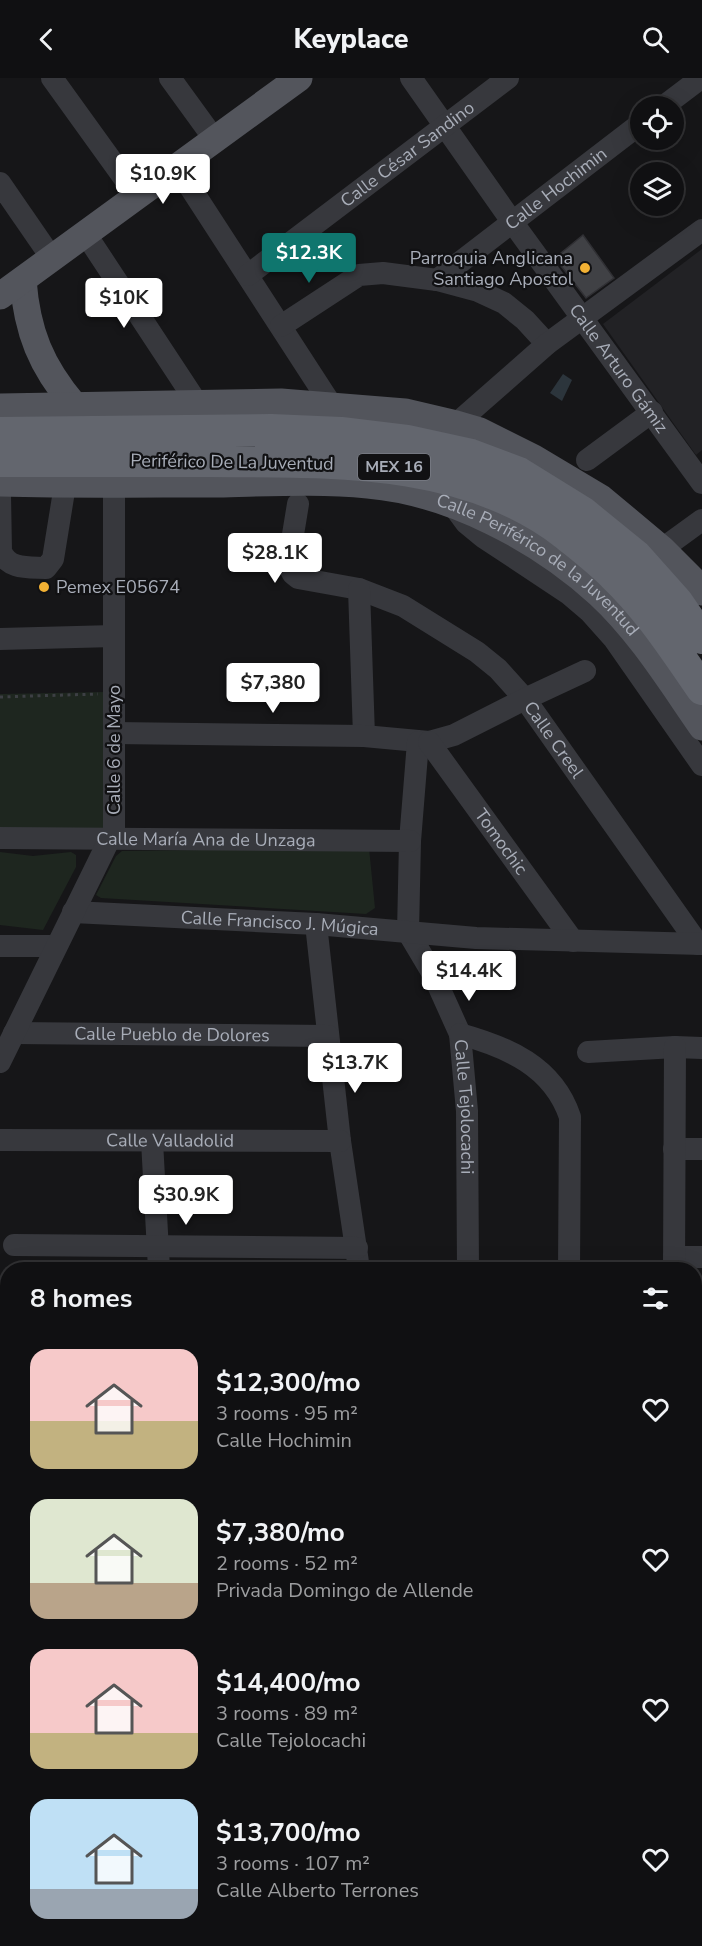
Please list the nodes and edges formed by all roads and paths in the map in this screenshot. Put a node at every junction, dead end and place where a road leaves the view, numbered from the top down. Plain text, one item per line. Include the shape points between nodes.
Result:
1 (52, 78) edge
2 (170, 78) edge
3 (411, 78) edge
4 (508, 78) edge
5 (701, 78) edge
6 (296, 79) edge
7 (677, 96) edge
8 (445, 127) junction
9 (630, 132) edge
10 (215, 140) junction
11 (177, 167) junction
12 (0, 183) edge
13 (137, 196) junction
14 (513, 223) junction
15 (702, 230) edge
16 (85, 233) junction
17 (51, 257) junction
18 (248, 275) junction
19 (23, 280) junction
20 (437, 280) junction
21 (0, 296) edge
22 (584, 318) junction
23 (281, 326) junction
24 (548, 344) junction
25 (197, 403) junction
26 (74, 405) junction
27 (332, 406) junction
28 (0, 407) edge
29 (652, 412) junction
30 (456, 424) junction
31 (0, 433) edge
32 (587, 460) dead end
33 (0, 461) edge
34 (0, 483) edge
35 (702, 483) edge
36 (65, 485) junction
37 (114, 485) junction
38 (0, 495) edge
39 (298, 504) dead end
40 (702, 520) edge
41 (662, 549) junction
42 (575, 587) junction
43 (359, 589) junction
44 (702, 592) edge
45 (114, 636) junction
46 (702, 638) edge
47 (0, 639) edge
48 (585, 671) dead end
49 (702, 689) edge
50 (98, 694) dead end
51 (0, 697) edge
52 (525, 699) junction
53 (702, 727) edge
54 (114, 733) junction
55 (363, 736) junction
56 (424, 742) junction
57 (702, 765) edge
58 (0, 838) edge
59 (110, 838) junction
60 (410, 841) junction
61 (73, 912) junction
62 (316, 924) junction
63 (408, 932) junction
64 (573, 940) junction
65 (700, 944) edge
66 (0, 946) edge
67 (56, 946) junction
68 (460, 1034) junction
69 (328, 1036) junction
70 (675, 1047) junction
71 (5, 1048) edge
72 (702, 1048) edge
73 (588, 1052) dead end
74 (0, 1140) edge
75 (152, 1141) junction
76 (340, 1141) junction
77 (674, 1149) junction
78 (702, 1149) edge
79 (14, 1245) dead end
80 (159, 1245) junction
81 (702, 1257) edge
82 (358, 1259) edge
83 (159, 1262) edge
84 (468, 1262) edge
85 (569, 1262) edge
86 (674, 1262) edge
87 (679, 1262) edge

1 - 13 street
2 - 10 street
3 - 8 street, Calle Arturo Gámiz
4 - 8 street, Calle César Sandino
5 - 7 street
6 - 10 main road
8 - 14 street, Calle Arturo Gámiz
8 - 18 street, Calle César Sandino
9 - 14 street, Calle Hochimin
10 - 11 main road
11 - 13 main road
11 - 18 street
12 - 17 street
13 - 16 main road
14 - 20 street, Calle Hochimin
14 - 22 street, Calle Arturo Gámiz
15 - 22 street
16 - 17 main road
16 - 25 street
17 - 19 main road
18 - 23 street
19 - 21 main road
19 - 26 main road via 25,308 35,343 56,384
20 - 23 street via 383,273 359,275
20 - 24 street via 504,303
22 - 24 street
22 - 29 street, Calle Arturo Gámiz
23 - 27 street
24 - 30 street
25 - 26 main road
25 - 27 main road
26 - 28 main road
27 - 30 main road via 405,412
29 - 32 street
29 - 35 street, Calle Arturo Gámiz
30 - 41 main road via 480,431 534,458 601,498
31 - 46 highway, Periférico De La Juventud / MEX 16 via 329,432 407,441 471,455 519,473 582,512 636,556 677,602
33 - 49 highway, Periférico De La Juventud / MEX 16 via 335,462 395,467 460,482 513,502 563,533 614,575 654,621
34 - 36 main road, Calle Periférico de la Juventud
36 - 37 main road, Calle Periférico de la Juventud
36 - 38 street via 53,559 46,568 13,566 3,556
37 - 42 main road, Calle Periférico de la Juventud via 303,482 396,489 452,504 500,525 539,548
37 - 45 street, Calle 6 de Mayo
39 - 43 street, Calle Creel via 288,565 293,574
40 - 41 street
41 - 44 main road
42 - 53 main road, Calle Periférico de la Juventud via 599,594 633,630
42 - 57 street
43 - 52 street, Calle Creel via 403,606 477,652
43 - 55 street
45 - 47 street
45 - 54 street, Calle 6 de Mayo
48 - 52 street
50 - 51 path
52 - 56 street via 454,735
52 - 65 street, Calle Creel
54 - 55 street
54 - 59 street, Calle 6 de Mayo via 114,830
55 - 56 street
56 - 60 street
56 - 64 street, Tomochic
58 - 59 street, Calle María Ana de Unzaga
59 - 60 street, Calle María Ana de Unzaga
59 - 61 street, Calle 6 de Mayo
60 - 63 street
61 - 62 street, Calle Francisco J. Múgica
61 - 67 street, Calle 6 de Mayo
62 - 63 street, Calle Francisco J. Múgica
62 - 69 street
63 - 64 street, Calle Francisco J. Múgica
63 - 68 street, Calle Tejolocachi via 433,974
64 - 65 street, Calle Francisco J. Múgica
66 - 67 street
67 - 71 street, Calle 6 de Mayo
68 - 84 street, Calle Tejolocachi via 467,1111
68 - 85 street via 493,1043 531,1063 558,1090 567,1107
69 - 71 street, Calle Pueblo de Dolores
69 - 76 street
70 - 72 street
70 - 73 street
70 - 77 street
74 - 75 street, Calle Valladolid
75 - 76 street, Calle Valladolid
75 - 80 street
76 - 82 street
77 - 78 street
77 - 86 street
79 - 80 street
80 - 82 street
80 - 83 street
81 - 87 street

